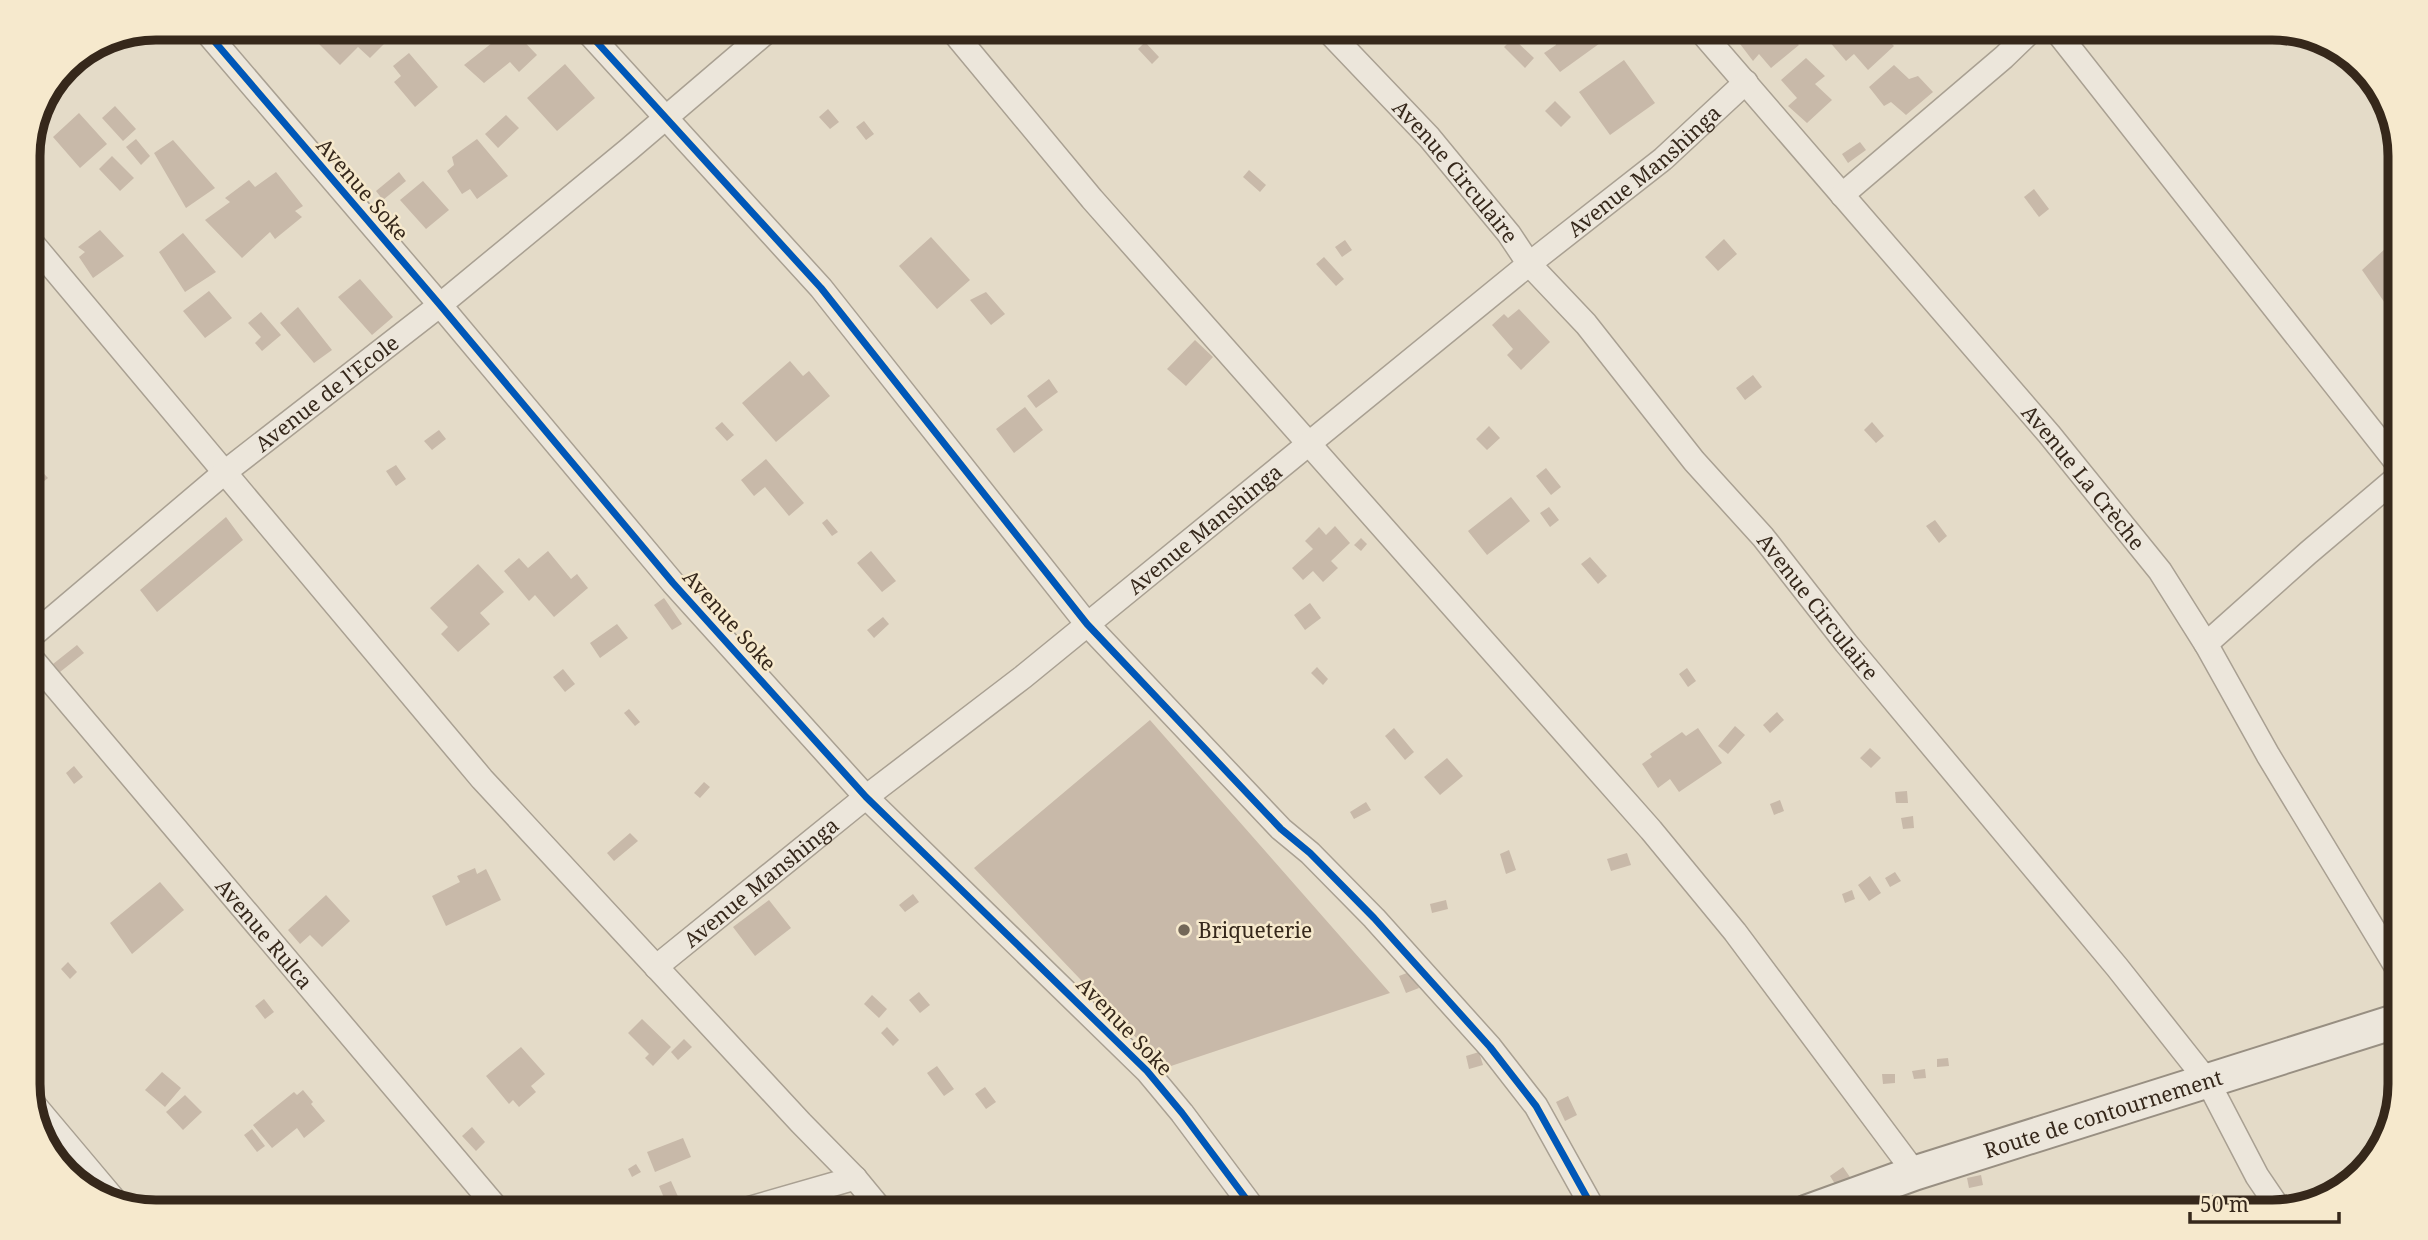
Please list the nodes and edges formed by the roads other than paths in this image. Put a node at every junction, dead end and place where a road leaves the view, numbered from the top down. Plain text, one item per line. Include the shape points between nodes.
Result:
1 (213, 40) edge
2 (595, 40) edge
3 (758, 40) edge
4 (960, 40) edge
5 (1336, 40) edge
6 (1709, 40) edge
7 (2022, 40) edge
8 (2063, 40) edge
9 (1746, 82) junction
10 (665, 118) junction
11 (1842, 195) junction
12 (40, 252) edge
13 (1529, 264) junction
14 (440, 304) junction
15 (1308, 444) junction
16 (2388, 452) edge
17 (225, 472) junction
18 (2388, 485) edge
19 (1087, 624) junction
20 (40, 629) edge
21 (2206, 644) junction
22 (40, 668) edge
23 (866, 797) junction
24 (2388, 953) edge
25 (656, 967) junction
26 (2388, 1024) edge
27 (2208, 1082) junction
28 (45, 1118) edge
29 (1915, 1173) junction
30 (855, 1178) junction
31 (104, 1187) edge
32 (490, 1200) edge
33 (779, 1200) edge
34 (873, 1200) edge
35 (1247, 1200) edge
36 (1588, 1200) edge
37 (1840, 1200) edge
38 (2273, 1200) edge

1 - 14 street, Avenue Soke
2 - 10 street
3 - 10 street, Avenue de l'Ecole
4 - 15 street via 1091,199
5 - 13 street, Avenue Circulaire via 1429,136
6 - 9 street, Avenue La Crèche
7 - 11 street
8 - 16 street
9 - 11 street, Avenue La Crèche
9 - 13 street, Avenue Manshinga via 1663,159
10 - 14 street, Avenue de l'Ecole
10 - 19 street via 821,288
11 - 21 street, Avenue La Crèche via 2160,570
12 - 17 street
13 - 15 street, Avenue Manshinga
13 - 27 street, Avenue Circulaire via 1586,324 1694,461 1763,537
14 - 17 street, Avenue de l'Ecole
14 - 23 street, Avenue Soke via 673,583
15 - 19 street, Avenue Manshinga
15 - 29 street via 1651,830 1735,932
17 - 20 street, Avenue de l'Ecole
17 - 25 street via 482,779
18 - 21 street
19 - 23 street, Avenue Manshinga
19 - 36 street via 1281,829 1374,918 1490,1047 1536,1106
21 - 24 street, Avenue La Crèche
22 - 32 street, Avenue Rulca
23 - 25 street, Avenue Manshinga
23 - 35 street, Avenue Soke via 1147,1071
25 - 30 street
26 - 27 street, Route de contournement
27 - 29 street, Route de contournement
27 - 38 street, Avenue Circulaire
28 - 31 street
29 - 37 street, Route de contournement
30 - 33 street
30 - 34 street

